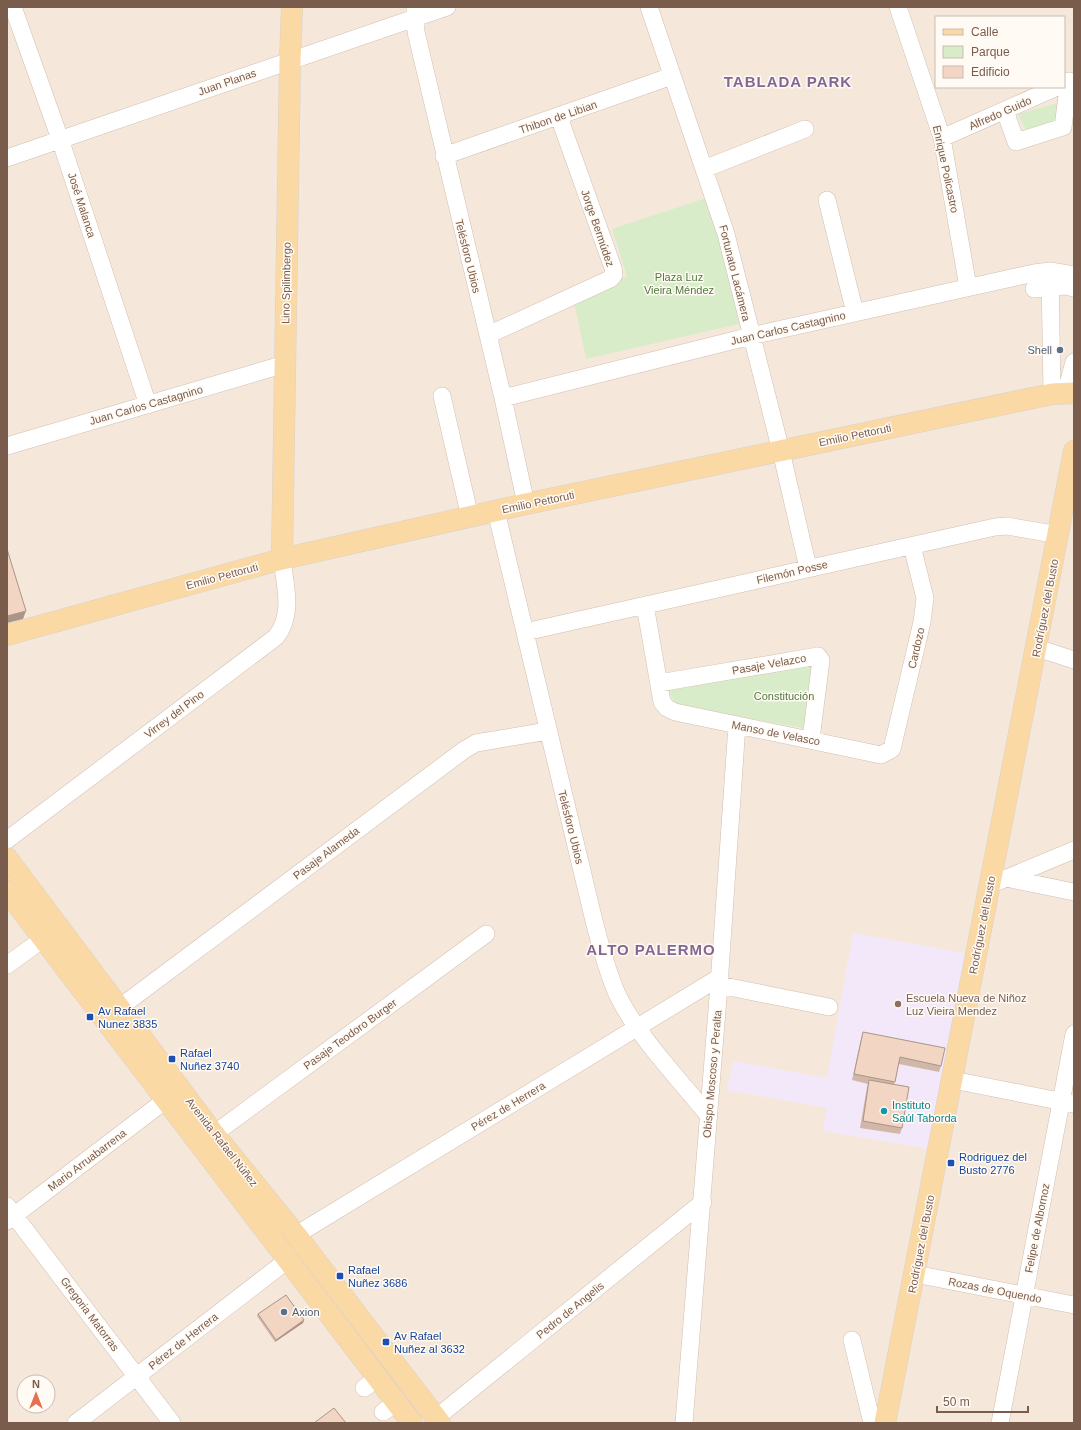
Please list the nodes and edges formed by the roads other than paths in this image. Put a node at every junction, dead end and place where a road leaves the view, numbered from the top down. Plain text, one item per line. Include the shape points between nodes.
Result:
1 (13, 7) edge
2 (292, 7) edge
3 (447, 7) edge
4 (650, 7) edge
5 (898, 7) edge
6 (415, 12) edge
7 (290, 61) junction
8 (672, 76) junction
9 (1066, 83) edge
10 (1055, 88) edge
11 (1005, 111) junction
12 (559, 117) junction
13 (805, 129) dead end
14 (942, 138) junction
15 (60, 139) junction
16 (444, 156) junction
17 (7, 158) edge
18 (704, 169) junction
19 (827, 200) dead end
20 (1074, 275) edge
21 (1045, 282) junction
22 (968, 287) junction
23 (1074, 288) edge
24 (855, 313) junction
25 (488, 335) junction
26 (751, 336) junction
27 (1051, 352) junction
28 (1074, 353) edge
29 (1074, 362) edge
30 (285, 364) junction
31 (1064, 393) edge
32 (442, 396) dead end
33 (503, 398) junction
34 (148, 405) junction
35 (7, 446) edge
36 (781, 451) junction
37 (1074, 452) edge
38 (526, 504) junction
39 (496, 511) junction
40 (470, 517) junction
41 (1059, 534) junction
42 (912, 546) junction
43 (282, 559) junction
44 (808, 568) junction
45 (645, 605) junction
46 (526, 632) junction
47 (7, 635) edge
48 (1037, 648) junction
49 (1074, 660) edge
50 (659, 683) junction
51 (737, 725) junction
52 (548, 731) junction
53 (811, 739) junction
54 (892, 749) joint
55 (7, 840) edge
56 (1074, 850) edge
57 (7, 858) edge
58 (998, 881) junction
59 (7, 891) edge
60 (1074, 892) edge
61 (486, 934) dead end
62 (43, 939) junction
63 (7, 965) edge
64 (720, 981) junction
65 (829, 1007) dead end
66 (119, 1008) junction
67 (637, 1027) junction
68 (1074, 1034) edge
69 (953, 1080) junction
70 (167, 1099) junction
71 (1068, 1103) edge
72 (708, 1115) junction
73 (214, 1134) junction
74 (703, 1202) junction
75 (9, 1214) edge
76 (296, 1235) junction
77 (289, 1259) junction
78 (915, 1274) junction
79 (1024, 1295) junction
80 (1074, 1305) edge
81 (852, 1340) dead end
82 (137, 1377) junction
83 (438, 1421) edge
84 (76, 1423) edge
85 (172, 1423) edge
86 (412, 1423) edge
87 (684, 1423) edge
88 (872, 1423) edge
89 (885, 1423) edge
90 (1000, 1423) edge

1 - 15 street, José Malanca
2 - 7 main road, Lino Spilimbergo
3 - 6 street, Juan Planas
4 - 8 street, Fortunato Lacámera
5 - 14 street, Enrique Policastro
6 - 7 street, Juan Planas
6 - 16 street, Telésforo Ubios via 416,32
7 - 15 street, Juan Planas
7 - 30 main road, Lino Spilimbergo
8 - 12 street, Thibon de Libian
8 - 18 street, Fortunato Lacámera
9 - 11 street via 1063,127 1016,142
10 - 11 street, Alfredo Guido
11 - 14 street, Alfredo Guido
12 - 16 street, Thibon de Libian
12 - 25 street, Jorge Bermúdez via 614,274 610,279
13 - 18 street
14 - 22 street, Enrique Policastro
15 - 17 street, Juan Planas
15 - 34 street, José Malanca
16 - 25 street, Telésforo Ubios
18 - 26 street, Fortunato Lacámera via 726,234
19 - 24 street
20 - 21 street, Juan Carlos Castagnino
21 - 22 street, Juan Carlos Castagnino
21 - 23 street
21 - 27 street
22 - 24 street, Juan Carlos Castagnino
24 - 26 street, Juan Carlos Castagnino
25 - 33 street, Telésforo Ubios
26 - 33 street, Juan Carlos Castagnino
26 - 36 street, Fortunato Lacámera
27 - 28 street
27 - 31 street
29 - 31 street
30 - 34 street, Juan Carlos Castagnino
30 - 43 main road, Lino Spilimbergo
31 - 36 main road, Emilio Pettoruti
32 - 40 street
33 - 38 street, Telésforo Ubios
34 - 35 street, Juan Carlos Castagnino
36 - 38 main road, Emilio Pettoruti
36 - 44 street, Fortunato Lacámera
37 - 41 main road, Rodríguez del Busto
38 - 39 main road, Emilio Pettoruti
39 - 40 main road, Emilio Pettoruti
39 - 46 street, Telésforo Ubios
40 - 43 main road, Emilio Pettoruti
41 - 42 street, Filemón Posse via 1007,526
41 - 48 main road, Rodríguez del Busto
42 - 44 street, Filemón Posse
42 - 54 street, Cardozo via 925,598 922,622
43 - 47 main road, Emilio Pettoruti
43 - 55 street, Virrey del Pino via 287,618 276,637
44 - 45 street, Filemón Posse
45 - 46 street, Filemón Posse
45 - 50 street
46 - 52 street, Telésforo Ubios
48 - 49 street
48 - 58 main road, Rodríguez del Busto
50 - 51 street, Manso de Velasco via 662,702 667,708
50 - 53 street, Pasaje Velazco via 818,656 821,660
51 - 53 street, Manso de Velasco
51 - 64 street, Obispo Moscoso y Peralta
52 - 66 street, Pasaje Alameda via 481,742 464,750
52 - 67 street, Telésforo Ubios via 602,952 619,997
53 - 54 street, Manso de Velasco via 881,755
56 - 58 street
57 - 66 main road, Avenida Rafael Núñez
58 - 60 street
58 - 69 main road, Rodríguez del Busto
59 - 62 main road, Avenida Rafael Núñez
61 - 73 street, Pasaje Teodoro Burger
62 - 63 street
62 - 70 main road, Avenida Rafael Núñez
64 - 65 street
64 - 67 street, Pérez de Herrera
64 - 72 street, Obispo Moscoso y Peralta
66 - 73 main road, Avenida Rafael Núñez
67 - 72 street, Telésforo Ubios
67 - 76 street, Pérez de Herrera
68 - 71 street, Felipe de Albornoz
69 - 71 street
69 - 78 main road, Rodríguez del Busto
70 - 75 street, Mario Arruabarrena
70 - 77 main road, Avenida Rafael Núñez
71 - 79 street, Felipe de Albornoz
72 - 74 street, Obispo Moscoso y Peralta
73 - 76 main road, Avenida Rafael Núñez
74 - 83 street, Pedro de Angelis
74 - 87 street, Obispo Moscoso y Peralta
75 - 82 street, Gregoria Matorras
76 - 83 main road, Avenida Rafael Núñez
77 - 82 street, Pérez de Herrera
77 - 86 main road, Avenida Rafael Núñez via 371,1383 390,1407
78 - 79 street, Rozas de Oquendo
78 - 89 main road, Rodríguez del Busto
79 - 80 street, Rozas de Oquendo
79 - 90 street, Felipe de Albornoz
81 - 88 street
82 - 84 street, Pérez de Herrera
82 - 85 street, Gregoria Matorras

